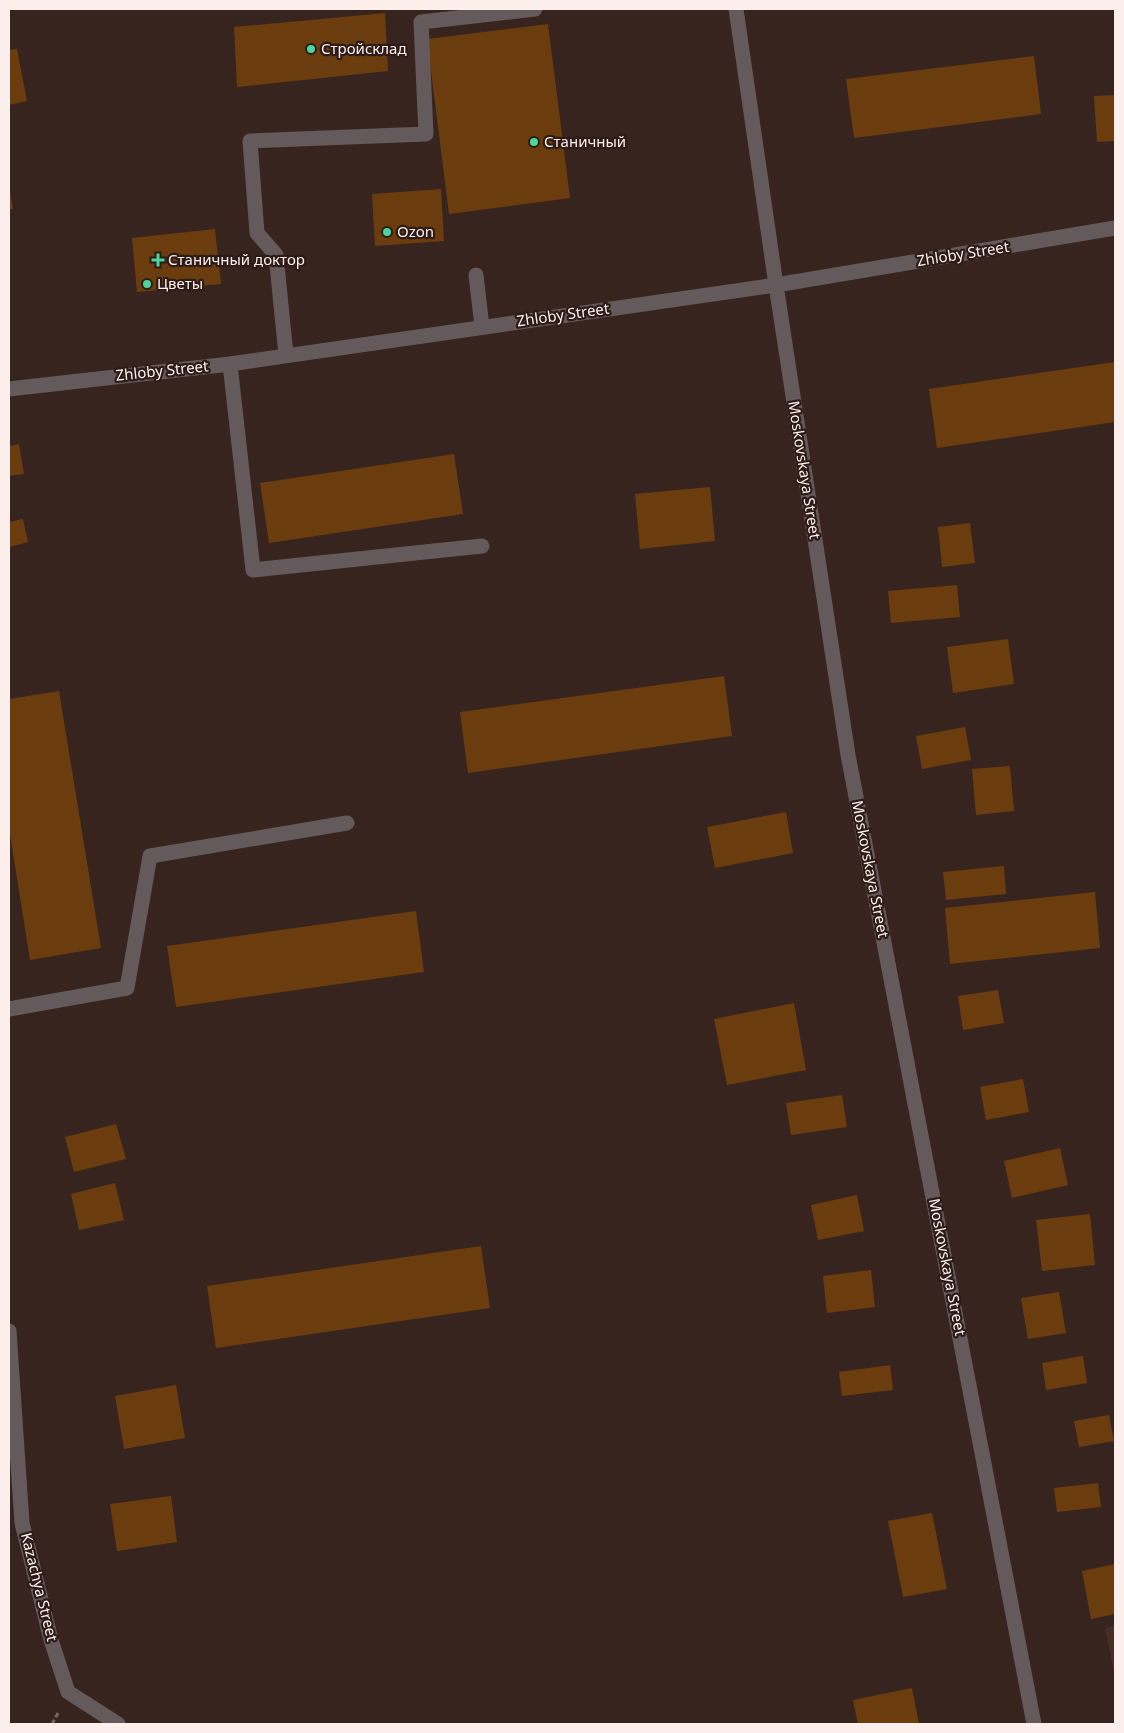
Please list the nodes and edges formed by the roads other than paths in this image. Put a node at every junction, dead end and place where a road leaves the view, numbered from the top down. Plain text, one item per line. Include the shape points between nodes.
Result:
1 (535, 9) edge
2 (736, 9) edge
3 (1115, 228) edge
4 (476, 274) dead end
5 (776, 285) junction
6 (482, 327) junction
7 (286, 355) junction
8 (230, 364) junction
9 (9, 389) edge
10 (482, 546) dead end
11 (347, 823) dead end
12 (9, 1009) edge
13 (9, 1331) edge
14 (118, 1724) edge
15 (1034, 1724) edge

1 - 7 street via 421,22 426,134 250,141 257,233 276,255
2 - 5 street, Moskovskaya Street
3 - 5 street, Zhloby Street
4 - 6 street
5 - 6 street, Zhloby Street
5 - 15 street, Moskovskaya Street via 848,755
6 - 7 street, Zhloby Street
7 - 8 street, Zhloby Street
8 - 9 street, Zhloby Street
8 - 10 street via 253,570
11 - 12 street via 150,856 127,988
13 - 14 street, Kazachya Street via 22,1523 52,1640 68,1692

